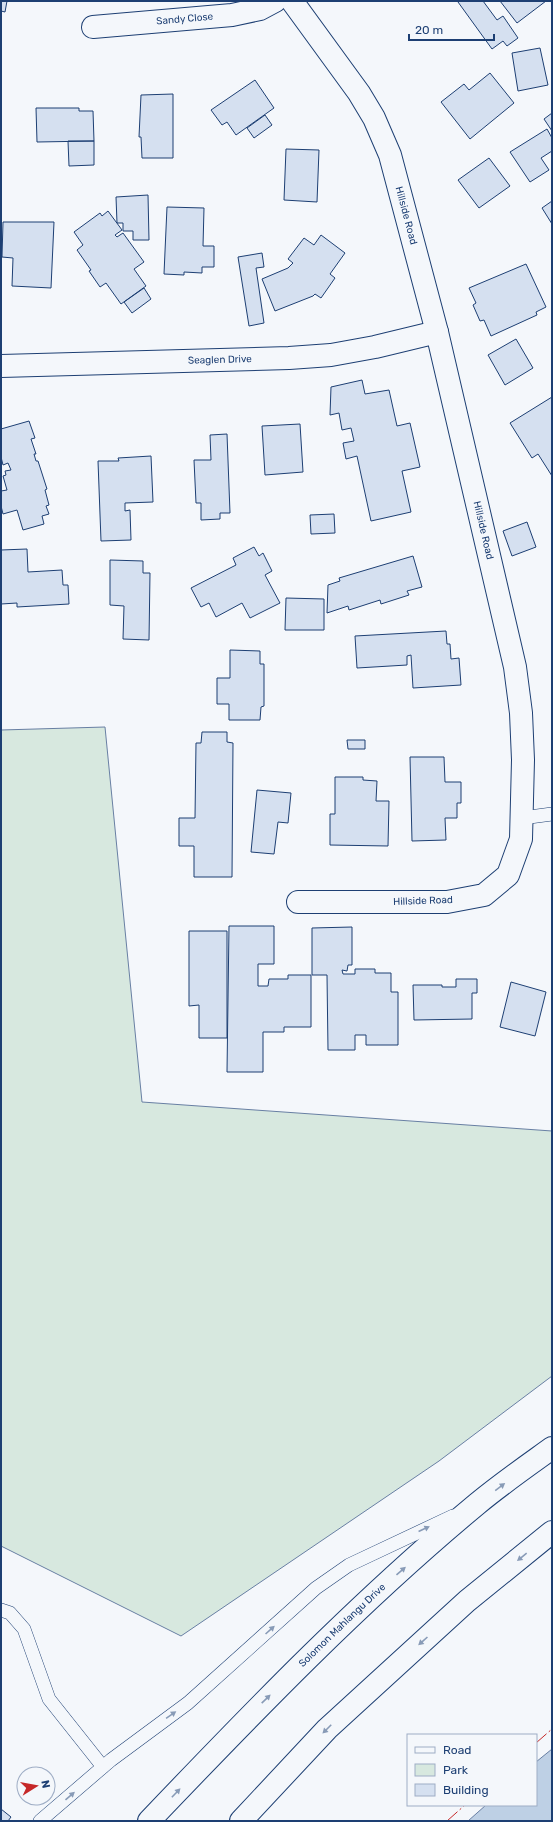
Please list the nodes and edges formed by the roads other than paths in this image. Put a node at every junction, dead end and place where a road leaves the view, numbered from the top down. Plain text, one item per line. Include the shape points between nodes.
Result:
1 (275, 1) edge
2 (292, 1) edge
3 (93, 27) dead end
4 (436, 332) junction
5 (1, 366) edge
6 (552, 814) edge
7 (522, 818) junction
8 (298, 902) dead end
9 (552, 1448) edge
10 (478, 1504) junction
11 (552, 1532) edge
12 (1, 1610) edge
13 (103, 1768) junction
14 (40, 1821) edge
15 (149, 1821) edge
16 (241, 1821) edge

1 - 3 main road, Sandy Close via 260,9 232,15
2 - 4 main road, Hillside Road via 374,118 390,155
4 - 5 main road, Seaglen Drive via 331,355
4 - 7 main road, Hillside Road via 515,667 521,713
6 - 7 lane
7 - 8 main road, Hillside Road via 521,839 508,875 484,895 447,902
10 -> 9 main road, Solomon Mahlangu Drive
13 -> 10 lane via 188,1702 316,1588 349,1565
15 -> 10 main road, Solomon Mahlangu Drive via 254,1711 357,1611
11 -> 16 main road via 468,1601 326,1729
12 - 13 lane via 10,1613 24,1629 49,1699
14 -> 13 lane

